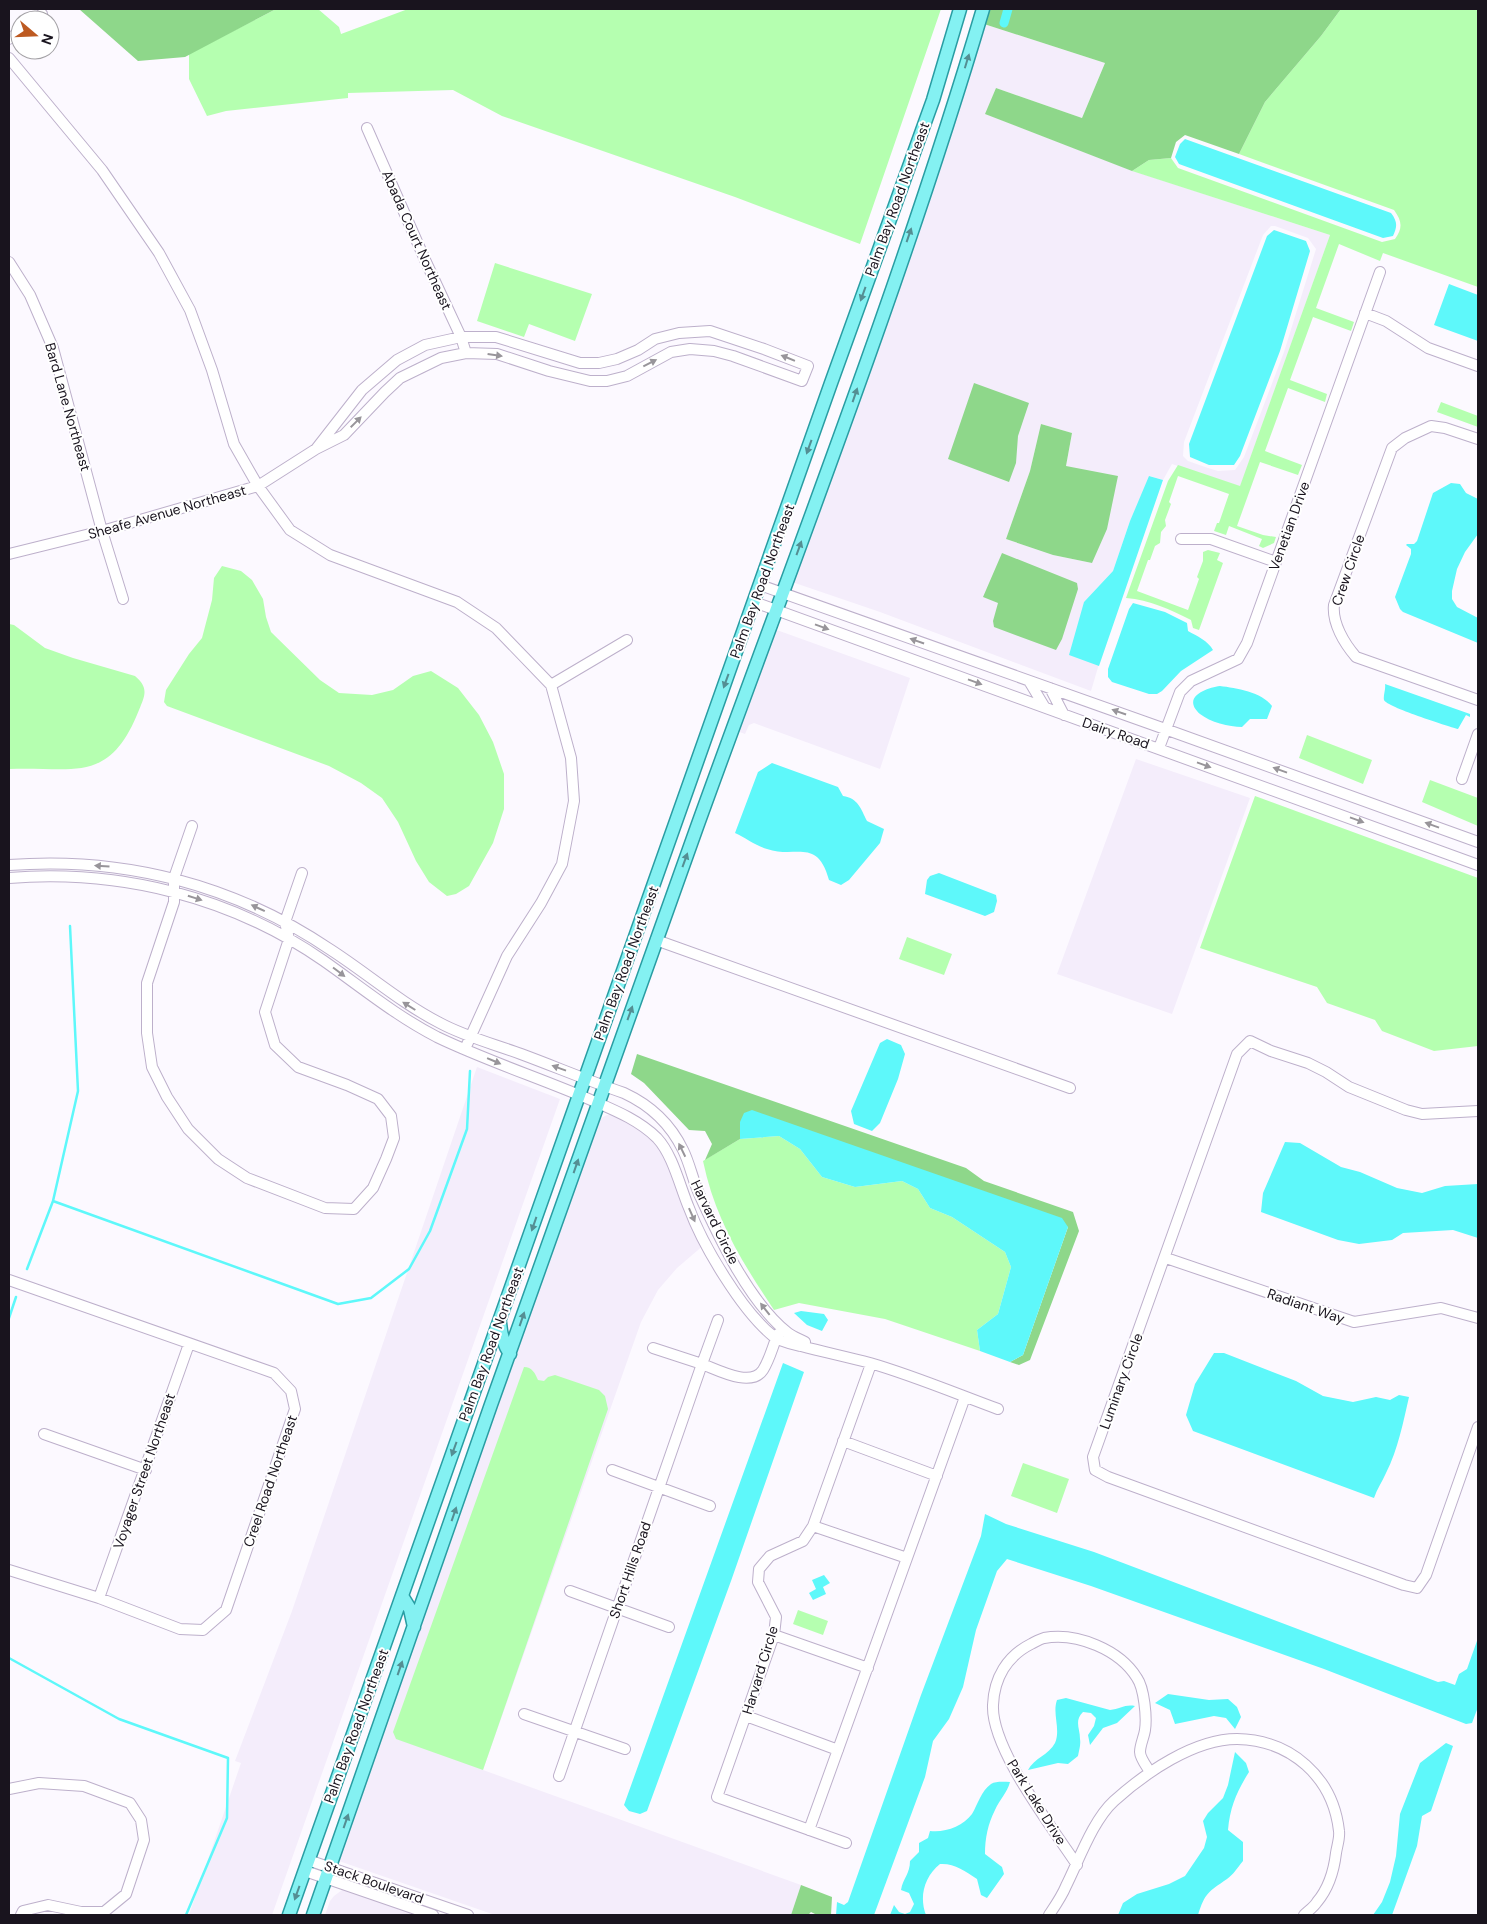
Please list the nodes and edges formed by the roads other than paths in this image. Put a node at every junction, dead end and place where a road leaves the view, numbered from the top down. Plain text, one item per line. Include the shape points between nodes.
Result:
1 (960, 9) edge
2 (983, 9) edge
3 (9, 58) edge
4 (933, 100) junction
5 (953, 108) junction
6 (367, 128) dead end
7 (9, 262) edge
8 (1380, 272) dead end
9 (1365, 313) junction
10 (461, 337) junction
11 (466, 353) junction
12 (1478, 366) edge
13 (1478, 439) edge
14 (316, 449) junction
15 (258, 486) junction
16 (102, 531) junction
17 (1181, 540) dead end
18 (9, 554) edge
19 (1276, 562) junction
20 (760, 585) junction
21 (783, 594) junction
22 (123, 599) dead end
23 (754, 602) junction
24 (776, 610) junction
25 (627, 640) dead end
26 (1029, 681) junction
27 (551, 685) junction
28 (1050, 688) junction
29 (1478, 700) edge
30 (1044, 706) junction
31 (1064, 715) junction
32 (1165, 728) junction
33 (1478, 734) edge
34 (1159, 748) junction
35 (1462, 779) dead end
36 (192, 826) dead end
37 (1478, 842) edge
38 (9, 865) edge
39 (1478, 865) edge
40 (302, 872) dead end
41 (9, 878) edge
42 (174, 878) junction
43 (173, 891) junction
44 (643, 915) junction
45 (285, 922) junction
46 (289, 939) junction
47 (656, 940) junction
48 (470, 1037) junction
49 (465, 1049) junction
50 (586, 1078) junction
51 (604, 1085) junction
52 (1070, 1088) dead end
53 (579, 1096) junction
54 (598, 1104) junction
55 (1478, 1111) edge
56 (1166, 1258) junction
57 (9, 1280) edge
58 (1478, 1318) edge
59 (718, 1320) dead end
60 (500, 1321) junction
61 (781, 1327) junction
62 (776, 1339) junction
63 (189, 1344) junction
64 (652, 1348) dead end
65 (510, 1354) junction
66 (834, 1355) junction
67 (487, 1356) junction
68 (702, 1364) junction
69 (871, 1364) junction
70 (500, 1382) junction
71 (965, 1397) junction
72 (998, 1409) dead end
73 (1478, 1427) edge
74 (44, 1434) dead end
75 (843, 1441) junction
76 (146, 1470) junction
77 (612, 1470) dead end
78 (937, 1476) junction
79 (659, 1488) junction
80 (710, 1506) dead end
81 (813, 1526) junction
82 (417, 1552) junction
83 (907, 1558) junction
84 (9, 1570) edge
85 (429, 1585) junction
86 (570, 1591) dead end
87 (402, 1596) junction
88 (99, 1598) junction
89 (617, 1608) junction
90 (414, 1626) junction
91 (669, 1627) dead end
92 (774, 1635) junction
93 (868, 1668) junction
94 (524, 1714) dead end
95 (746, 1716) junction
96 (574, 1732) junction
97 (625, 1749) dead end
98 (838, 1750) junction
99 (1150, 1772) junction
100 (559, 1776) dead end
101 (9, 1789) edge
102 (810, 1830) junction
103 (846, 1843) dead end
104 (1077, 1864) junction
105 (306, 1866) junction
106 (328, 1873) junction
107 (21, 1915) edge
108 (289, 1915) edge
109 (313, 1915) edge
110 (433, 1915) edge
111 (468, 1915) edge
112 (1049, 1915) edge
113 (1304, 1915) edge

1 - 4 main road, Palm Bay Road Northeast
5 -> 2 main road, Palm Bay Road Northeast
3 - 15 street via 102,170 159,253 190,310 234,444
4 - 5 main road
4 -> 20 main road, Palm Bay Road Northeast
21 -> 5 main road, Palm Bay Road Northeast via 855,396
6 - 10 street, Abada Court Northeast
7 - 16 street, Bard Lane Northeast via 30,295 53,348
8 - 9 street, Venetian Drive
9 - 12 street via 1386,321 1428,348
9 - 19 street, Venetian Drive
10 - 11 street, Abada Court Northeast
11 -> 10 street, Sheafe Avenue Northeast via 497,354 590,381 627,376 671,352 690,349 733,356 802,381 808,366 710,331 655,339 638,350 599,363 580,363 496,336
10 - 14 street, Sheafe Avenue Northeast via 425,345 397,360 362,390
14 -> 11 street, Sheafe Avenue Northeast via 344,435 400,378 441,358
13 - 29 street, Crew Circle via 1431,426 1392,448 1333,612 1348,648 1356,657
14 - 15 street, Sheafe Avenue Northeast
15 - 16 street, Sheafe Avenue Northeast
15 - 27 street via 290,530 330,555 457,602 496,628
16 - 18 street, Sheafe Avenue Northeast
16 - 22 street, Bard Lane Northeast
17 - 19 street via 1211,539
19 - 32 street, Venetian Drive via 1247,643 1238,658 1191,681 1180,692
20 - 21 street, Dairy Road
20 - 23 main road, Palm Bay Road Northeast
21 - 24 main road, Palm Bay Road Northeast
26 -> 21 street, Dairy Road
23 - 24 street, Dairy Road
23 -> 44 main road, Palm Bay Road Northeast
24 -> 30 street, Dairy Road
47 -> 24 main road, Palm Bay Road Northeast
25 - 27 street
26 - 28 street, Dairy Road
26 - 30 street
27 - 48 street via 571,758 574,801 562,864 542,903 507,956
28 - 31 street
32 -> 28 street, Dairy Road
30 - 31 street, Dairy Road
31 - 34 street, Dairy Road
32 - 34 street, Venetian Drive
37 -> 32 street, Dairy Road
33 - 35 street
34 -> 39 street, Dairy Road
36 - 42 street
42 -> 38 street, Harvard Circle via 115,867 64,863
40 - 45 street
41 - 43 street, Harvard Circle via 63,876 112,879
42 - 43 street
45 -> 42 street, Harvard Circle via 222,893
43 -> 46 street, Harvard Circle via 219,906
43 - 46 street via 174,902 146,983 147,1033 152,1067 167,1097 188,1129 218,1160 247,1178 325,1208 354,1209 373,1188 386,1159 394,1138 391,1116 378,1099 298,1067 275,1045 265,1012
44 - 47 main road
44 - 50 main road, Palm Bay Road Northeast
45 - 46 street
48 -> 45 street, Harvard Circle via 410,1007 331,950
46 -> 49 street, Harvard Circle via 405,1019
51 -> 47 main road, Palm Bay Road Northeast
47 - 52 street
48 - 49 street
50 -> 48 street, Harvard Circle
49 -> 53 street, Harvard Circle
50 - 51 street, Harvard Circle
50 - 53 main road, Palm Bay Road Northeast
51 - 54 main road, Palm Bay Road Northeast
61 -> 51 street, Harvard Circle via 748,1287 699,1194 683,1149 665,1121 644,1102
53 - 54 street, Harvard Circle
53 -> 60 main road, Palm Bay Road Northeast
54 -> 62 street, Harvard Circle via 626,1116 658,1139 705,1244 738,1297
65 -> 54 main road, Palm Bay Road Northeast
55 - 56 street, Luminary Circle via 1422,1114 1406,1110 1349,1087 1308,1063 1250,1041 1237,1054
56 - 58 street, Radiant Way via 1354,1322 1441,1308
56 - 73 street, Luminary Circle via 1093,1457 1095,1470 1417,1588 1426,1575
57 - 63 street, Creel Road Northeast
59 - 68 street, Short Hills Road
60 - 65 main road via 502,1340
60 - 67 main road, Palm Bay Road Northeast
61 - 62 street
61 - 66 street, Harvard Circle via 790,1335
62 - 66 street, Harvard Circle
62 - 68 street via 757,1377 746,1379
63 - 76 street, Voyager Street Northeast
63 - 88 street, Creel Road Northeast via 274,1373 291,1391 295,1409 226,1610 203,1630 180,1630
64 - 68 street
65 - 70 main road, Palm Bay Road Northeast
66 - 69 street, Harvard Circle
67 - 70 main road via 492,1358
67 -> 82 main road, Palm Bay Road Northeast
68 - 79 street, Short Hills Road
69 - 71 street, Harvard Circle
69 - 75 street, Harvard Circle
85 -> 70 main road, Palm Bay Road Northeast
71 - 72 street, Harvard Circle
71 - 78 street
74 - 76 street
75 - 78 street
75 - 81 street, Harvard Circle
76 - 88 street, Voyager Street Northeast
77 - 79 street
78 - 83 street
79 - 80 street
79 - 89 street, Short Hills Road
81 - 83 street
81 - 92 street, Harvard Circle via 803,1541 770,1556 759,1569 758,1582 776,1617
82 - 85 main road via 420,1569
82 - 87 main road, Palm Bay Road Northeast
83 - 93 street
84 - 88 street, Creel Road Northeast
85 - 90 main road, Palm Bay Road Northeast
86 - 89 street
87 - 90 main road via 410,1609
87 - 105 main road, Palm Bay Road Northeast
89 - 91 street
89 - 96 street, Short Hills Road
106 -> 90 main road, Palm Bay Road Northeast
92 - 93 street
92 - 95 street, Harvard Circle
93 - 98 street
94 - 96 street
95 - 98 street
95 - 102 street, Harvard Circle via 717,1797
96 - 97 street
96 - 100 street, Short Hills Road
98 - 102 street
99 - 104 street via 1113,1802 1093,1830
99 - 104 street, Park Lake Drive via 1140,1754 1145,1728 1138,1678 1120,1659 1097,1644 1071,1638 1043,1638 1018,1651 999,1674 993,1706 998,1736 1018,1777
99 - 113 street via 1199,1745 1236,1739 1272,1745 1301,1761 1320,1779 1334,1805 1339,1832 1334,1869 1318,1901
101 - 107 street via 39,1783 84,1786 130,1803 141,1820 144,1840 126,1894 104,1912 81,1912 48,1905 23,1911
102 - 103 street, Harvard Circle
104 - 112 street
105 - 106 street, Stack Boulevard
105 -> 108 main road, Palm Bay Road Northeast
106 - 109 main road, Palm Bay Road Northeast
106 - 110 street, Stack Boulevard
106 - 111 street, Stack Boulevard

